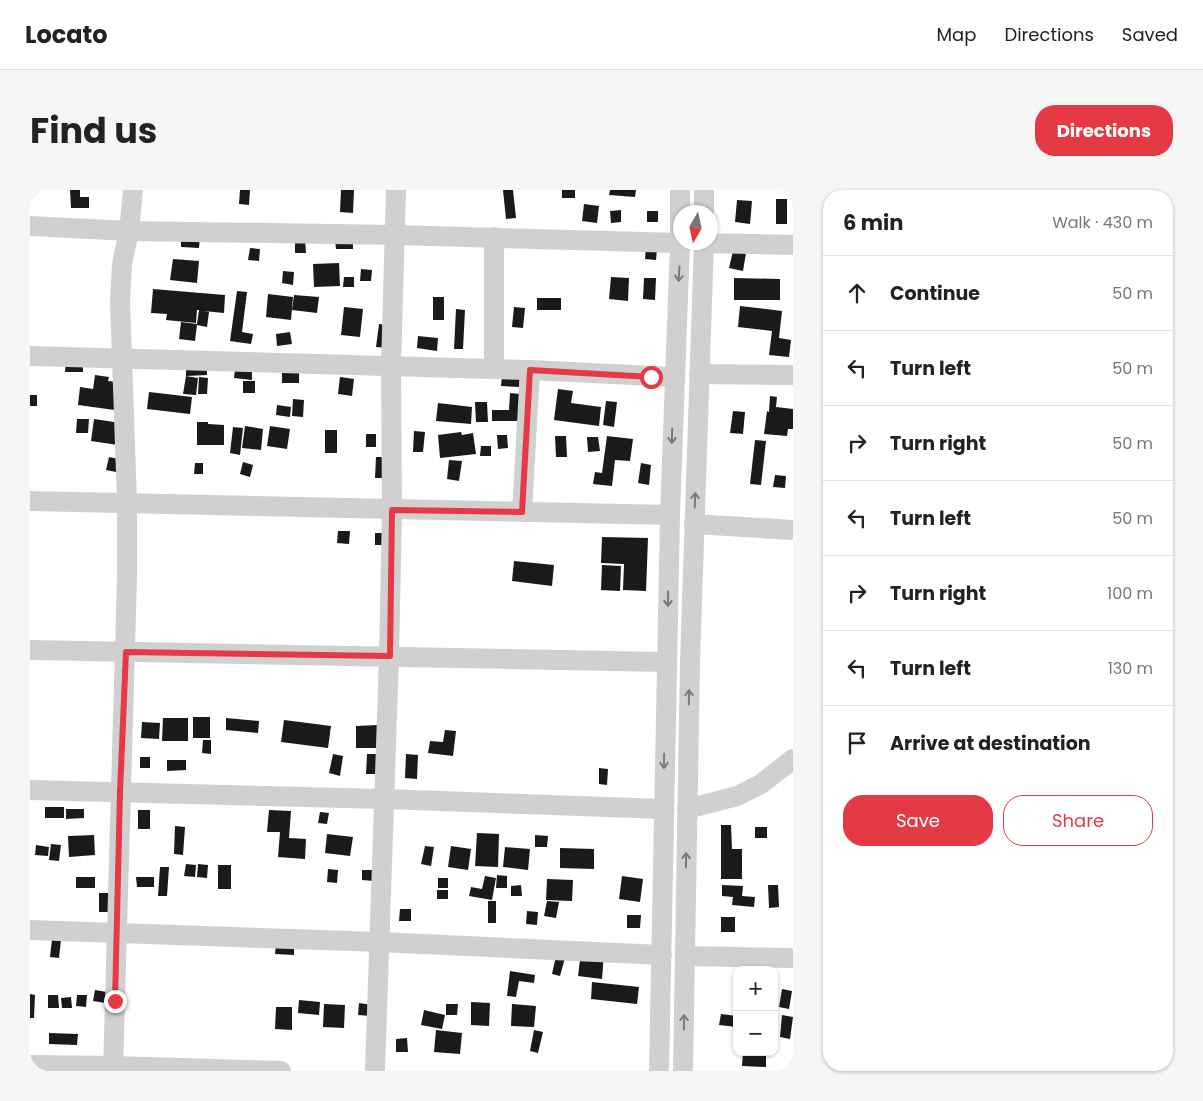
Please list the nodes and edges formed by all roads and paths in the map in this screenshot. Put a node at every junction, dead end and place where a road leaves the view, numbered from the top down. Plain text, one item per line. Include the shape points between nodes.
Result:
1 (133, 190) edge
2 (396, 190) edge
3 (680, 190) edge
4 (704, 190) edge
5 (680, 205) edge
6 (704, 205) edge
7 (30, 226) edge
8 (129, 230) junction
9 (396, 235) junction
10 (494, 237) junction
11 (673, 242) edge
12 (718, 243) edge
13 (793, 244) edge
14 (680, 250) edge
15 (704, 250) edge
16 (30, 356) edge
17 (121, 357) junction
18 (391, 366) junction
19 (494, 369) junction
20 (530, 370) junction
21 (699, 374) junction
22 (793, 375) edge
23 (674, 378) junction
24 (30, 501) edge
25 (127, 503) junction
26 (392, 510) junction
27 (522, 512) junction
28 (670, 515) junction
29 (694, 524) junction
30 (793, 530) edge
31 (30, 650) edge
32 (126, 652) junction
33 (390, 656) junction
34 (666, 662) junction
35 (793, 759) edge
36 (30, 790) edge
37 (120, 792) junction
38 (384, 799) junction
39 (663, 809) junction
40 (687, 809) junction
41 (30, 930) edge
42 (116, 932) junction
43 (380, 942) junction
44 (662, 955) junction
45 (686, 956) junction
46 (793, 958) edge
47 (30, 1065) edge
48 (113, 1068) edge
49 (281, 1071) edge
50 (375, 1071) edge
51 (659, 1071) edge
52 (683, 1071) edge

1 - 8 street
2 - 9 street
3 - 5 street
4 - 6 street
7 - 8 street
8 - 9 street
8 - 17 street via 120,292
9 - 10 street
9 - 18 street
10 - 11 street
10 - 19 street
12 - 13 street
14 -> 23 street
15 - 21 street
16 - 17 street
17 - 18 street
17 - 25 street
18 - 19 street
18 - 26 street
19 - 20 street
20 - 23 street
20 - 27 street
21 - 22 street
29 -> 21 street
23 -> 28 street
24 - 25 street
25 - 26 street
25 - 32 street
26 - 27 street
26 - 33 street
27 - 28 street
28 -> 34 street
29 - 30 street
40 -> 29 street
31 - 32 street
32 - 33 street
32 - 37 street
33 - 34 street
33 - 38 street
34 -> 39 street
35 - 40 street via 761,784 737,796
36 - 37 street
37 - 38 street
37 - 42 street
38 - 39 street
38 - 43 street
39 - 44 street
45 -> 40 street
41 - 42 street
42 - 43 street
42 - 48 street
43 - 44 street
43 - 50 street
44 - 51 street
45 - 46 street
52 -> 45 street
47 - 48 street
48 - 49 street

